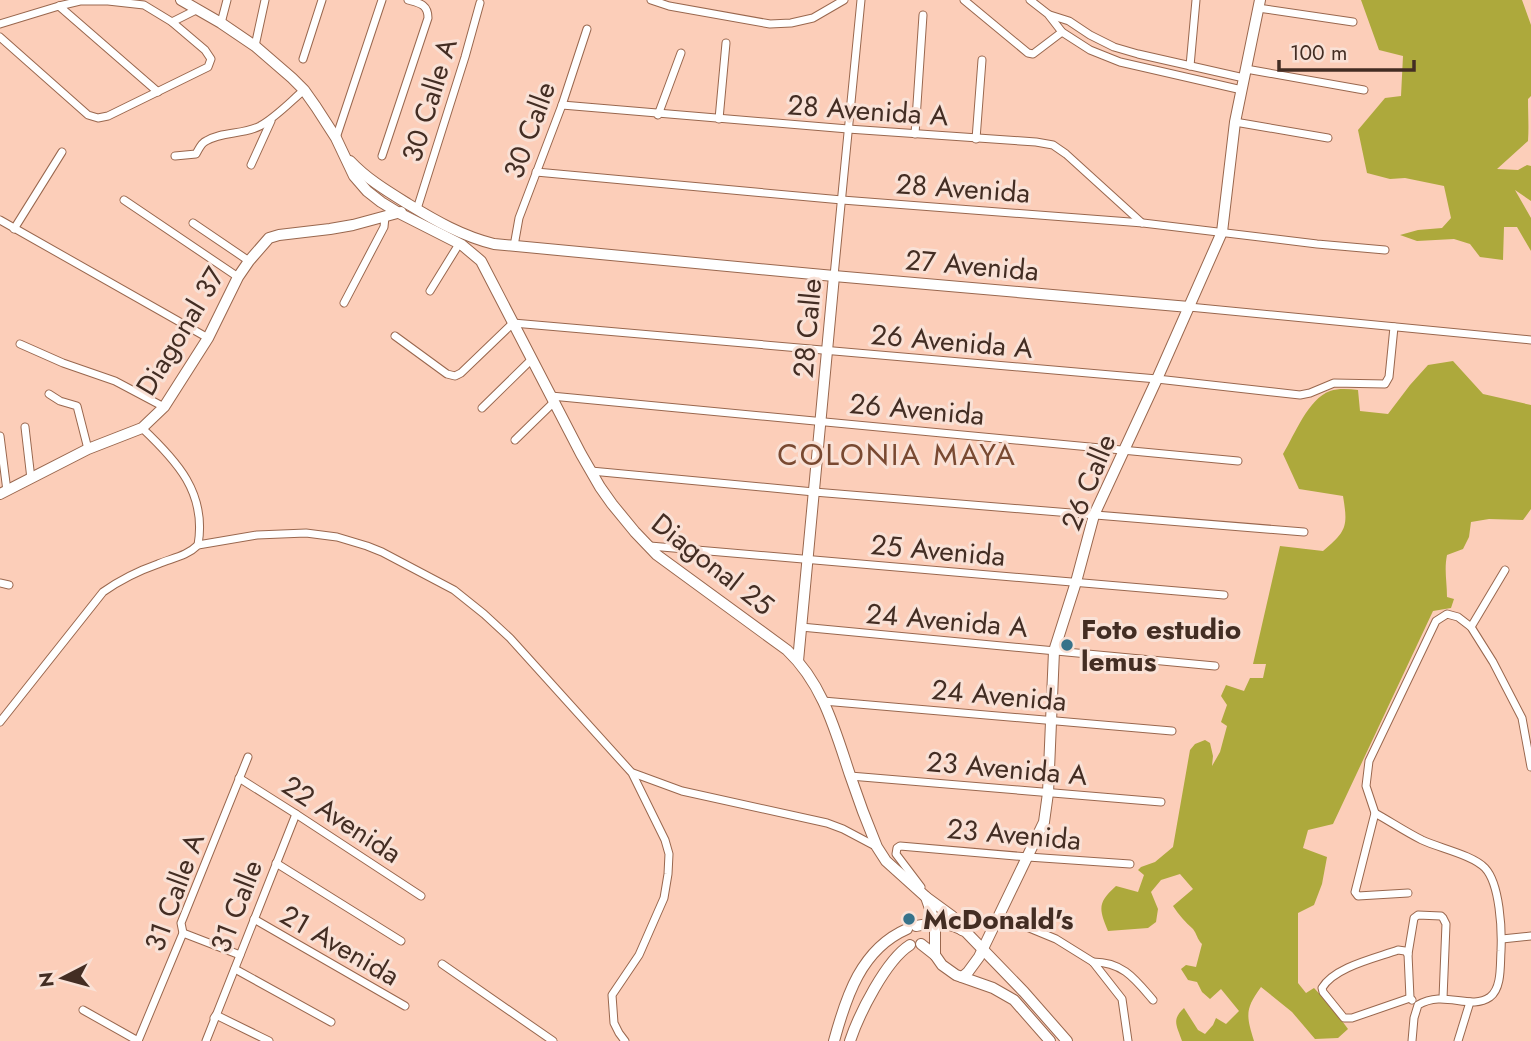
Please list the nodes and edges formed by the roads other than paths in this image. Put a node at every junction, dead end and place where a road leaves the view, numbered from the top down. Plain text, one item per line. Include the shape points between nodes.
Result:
1 (181, 0) edge
2 (227, 0) edge
3 (265, 0) edge
4 (322, 0) edge
5 (382, 0) edge
6 (408, 0) edge
7 (651, 0) edge
8 (844, 0) edge
9 (861, 0) edge
10 (964, 0) edge
11 (1030, 0) edge
12 (1196, 0) edge
13 (480, 4) dead end
14 (1259, 4) edge
15 (59, 6) junction
16 (196, 10) junction
17 (1048, 14) junction
18 (923, 15) dead end
19 (172, 22) junction
20 (1353, 22) dead end
21 (221, 23) junction
22 (0, 24) edge
23 (587, 29) dead end
24 (1062, 32) junction
25 (0, 37) edge
26 (726, 43) dead end
27 (255, 46) junction
28 (681, 53) dead end
29 (303, 59) dead end
30 (982, 60) dead end
31 (1190, 66) junction
32 (1244, 79) junction
33 (304, 90) junction
34 (1364, 90) dead end
35 (158, 92) junction
36 (562, 106) junction
37 (658, 114) junction
38 (272, 118) junction
39 (719, 119) junction
40 (1235, 122) junction
41 (848, 129) junction
42 (915, 134) junction
43 (336, 138) junction
44 (1328, 138) dead end
45 (976, 139) junction
46 (61, 152) dead end
47 (174, 156) dead end
48 (382, 156) dead end
49 (346, 157) junction
50 (251, 165) dead end
51 (537, 172) junction
52 (124, 200) dead end
53 (842, 200) junction
54 (417, 209) junction
55 (399, 213) junction
56 (385, 217) junction
57 (0, 220) edge
58 (193, 223) dead end
59 (1143, 223) junction
60 (14, 229) junction
61 (1222, 232) junction
62 (484, 242) junction
63 (459, 244) junction
64 (514, 246) junction
65 (1385, 250) dead end
66 (476, 256) junction
67 (249, 261) junction
68 (834, 276) junction
69 (239, 277) junction
70 (430, 291) dead end
71 (344, 303) dead end
72 (1189, 307) junction
73 (513, 323) junction
74 (1394, 327) junction
75 (395, 336) dead end
76 (208, 338) junction
77 (1531, 340) edge
78 (20, 344) dead end
79 (827, 352) junction
80 (532, 359) junction
81 (1157, 379) junction
82 (49, 394) dead end
83 (552, 399) junction
84 (164, 407) junction
85 (482, 408) dead end
86 (821, 421) junction
87 (24, 427) dead end
88 (142, 428) junction
89 (0, 436) edge
90 (515, 440) dead end
91 (88, 449) junction
92 (1124, 450) junction
93 (1238, 461) dead end
94 (591, 471) junction
95 (31, 479) junction
96 (814, 492) junction
97 (4, 493) edge
98 (1094, 514) junction
99 (1304, 532) dead end
100 (198, 545) junction
101 (647, 546) junction
102 (807, 560) junction
103 (1506, 570) dead end
104 (1076, 582) junction
105 (0, 583) edge
106 (9, 585) dead end
107 (1224, 595) dead end
108 (801, 627) junction
109 (1471, 627) junction
110 (1054, 651) junction
111 (798, 660) junction
112 (1215, 666) dead end
113 (823, 701) junction
114 (1052, 721) junction
115 (0, 722) edge
116 (1172, 731) dead end
117 (247, 757) dead end
118 (1531, 767) edge
119 (632, 773) junction
120 (850, 776) junction
121 (239, 778) junction
122 (1048, 793) junction
123 (1161, 802) dead end
124 (1375, 813) junction
125 (296, 814) junction
126 (877, 847) junction
127 (1028, 857) junction
128 (276, 863) junction
129 (1130, 864) dead end
130 (1408, 893) dead end
131 (421, 896) dead end
132 (926, 897) junction
133 (1000, 916) junction
134 (254, 919) junction
135 (935, 923) junction
136 (962, 929) junction
137 (183, 933) junction
138 (1531, 936) edge
139 (1502, 939) junction
140 (401, 941) dead end
141 (983, 949) junction
142 (1408, 954) junction
143 (240, 955) junction
144 (872, 955) junction
145 (935, 955) junction
146 (1093, 961) junction
147 (442, 964) dead end
148 (234, 969) junction
149 (887, 969) junction
150 (962, 977) junction
151 (854, 982) junction
152 (873, 992) junction
153 (1410, 998) junction
154 (1443, 998) junction
155 (1153, 1000) dead end
156 (1470, 1002) junction
157 (1418, 1005) junction
158 (405, 1006) dead end
159 (83, 1010) dead end
160 (216, 1015) junction
161 (331, 1022) dead end
162 (851, 1040) edge
163 (138, 1041) edge
164 (204, 1041) edge
165 (269, 1041) edge
166 (553, 1041) edge
167 (625, 1041) edge
168 (834, 1041) edge
169 (1051, 1041) edge
170 (1067, 1041) edge
171 (1128, 1041) edge
172 (1412, 1041) edge
173 (1458, 1041) edge

1 - 16 main road, Diagonal 25
2 - 21 street
3 - 27 street
4 - 29 street
5 - 43 street
6 - 48 street via 424,5 428,18
7 - 8 street via 770,24 813,18
9 - 41 street, 28 Calle
10 - 24 street via 1028,53
11 - 17 street
12 - 31 street
13 - 54 street, 30 Calle A
14 - 20 street
14 - 32 main road, 26 Calle
15 - 19 street via 80,1 144,5
15 - 22 street
15 - 35 street
16 - 19 street
16 - 21 main road, Diagonal 25
17 - 24 street
17 - 31 street via 1114,47
18 - 42 street
19 - 35 street via 211,59 208,67
21 - 27 main road, Diagonal 25
23 - 36 street, 30 Calle
24 - 32 street via 1120,62
25 - 35 street via 88,115 108,116
26 - 39 street
27 - 33 main road, Diagonal 25
28 - 37 street
30 - 45 street
31 - 32 street
32 - 34 street
32 - 40 main road, 26 Calle
33 - 38 street
33 - 43 main road, Diagonal 25
36 - 37 street, 28 Avenida A
36 - 51 street, 30 Calle
37 - 39 street, 28 Avenida A
38 - 47 street via 244,132 203,142 196,154
38 - 50 street
39 - 41 street, 28 Avenida A
40 - 44 street
40 - 61 main road, 26 Calle
41 - 42 street, 28 Avenida A
41 - 53 street, 28 Calle
42 - 45 street, 28 Avenida A
43 - 49 main road, Diagonal 25
45 - 59 street, 28 Avenida A via 1053,145
46 - 60 street
49 - 54 main road, Diagonal 25 via 376,185
49 - 55 main road, Diagonal 25 via 367,191
51 - 53 street, 28 Avenida
51 - 64 street, 30 Calle via 519,218
52 - 69 street
53 - 59 street, 28 Avenida
53 - 68 street, 28 Calle
54 - 55 main road, Diagonal 37
54 - 62 main road, 27 Avenida
55 - 56 main road, Diagonal 37
55 - 63 main road, Diagonal 25
56 - 67 main road, Diagonal 37 via 276,236 266,240
56 - 71 street
57 - 60 street
58 - 67 street
59 - 61 street, 28 Avenida
60 - 76 street
61 - 65 street, 28 Avenida
61 - 72 main road, 26 Calle
62 - 64 main road, 27 Avenida
62 - 66 main road
63 - 66 main road, Diagonal 25
63 - 70 street
64 - 68 main road, 27 Avenida
66 - 73 main road, Diagonal 25
67 - 69 main road, Diagonal 37
68 - 72 main road, 27 Avenida
68 - 79 main road, 28 Calle
69 - 76 main road, Diagonal 37
72 - 74 street, 27 Avenida
72 - 81 main road, 26 Calle
73 - 75 street via 454,376
73 - 79 street, 26 Avenida A
73 - 80 main road, Diagonal 25
74 - 77 street, 27 Avenida
74 - 81 street, 26 Avenida A via 1385,384 1334,383 1300,395
76 - 84 main road, Diagonal 37
78 - 84 street via 115,381
79 - 81 street, 26 Avenida A
79 - 86 main road, 28 Calle
80 - 83 main road, Diagonal 25
80 - 85 street
81 - 92 main road, 26 Calle
82 - 91 street via 76,405
83 - 86 street, 26 Avenida
83 - 90 street
83 - 94 main road, Diagonal 25
84 - 88 main road, Diagonal 37
86 - 92 street, 26 Avenida
86 - 96 main road, 28 Calle
87 - 95 street
88 - 91 main road, Diagonal 37
88 - 100 street via 188,479 199,516
89 - 97 street
91 - 95 main road, Diagonal 37
92 - 93 street, 26 Avenida
92 - 98 main road, 26 Calle
94 - 96 street
94 - 101 main road, Diagonal 25
95 - 97 main road, Diagonal 37
96 - 98 street
96 - 102 main road, 28 Calle
98 - 99 street
98 - 104 main road, 26 Calle
100 - 115 street via 103,592
100 - 119 street via 306,533 337,537 382,552 454,590 498,626
101 - 102 street, 25 Avenida
101 - 111 main road, Diagonal 25
102 - 104 street, 25 Avenida
102 - 108 main road, 28 Calle
103 - 109 street
104 - 107 street, 25 Avenida
104 - 110 main road, 26 Calle
105 - 106 street
108 - 110 street, 24 Avenida A
108 - 111 main road, 28 Calle
109 - 118 street via 1522,718
109 - 124 street via 1447,614 1436,621 1369,761 1366,786
110 - 112 street, 24 Avenida A
110 - 114 main road, 26 Calle
111 - 113 main road, Diagonal 25
113 - 114 street, 24 Avenida
113 - 120 main road, Diagonal 25
114 - 116 street, 24 Avenida
114 - 122 main road, 26 Calle
117 - 121 street, 31 Calle A
119 - 126 street via 682,791 827,823
119 - 167 street via 665,840 668,861 664,898 639,955 612,995 614,1023
120 - 122 street, 23 Avenida A
120 - 126 main road, Diagonal 25
121 - 125 street, 22 Avenida
121 - 137 street, 31 Calle A via 181,923
122 - 123 street, 23 Avenida A
122 - 127 main road, 26 Calle via 1044,822
124 - 130 street via 1356,895
124 - 139 street via 1484,867 1496,891
125 - 128 street, 31 Calle
125 - 131 street, 22 Avenida
126 - 132 main road, Diagonal 25
127 - 129 street, 23 Avenida
127 - 132 street, 23 Avenida via 902,845 896,854
127 - 133 main road, 26 Calle
128 - 134 street, 31 Calle
128 - 140 street
132 - 135 main road, Diagonal 25
132 - 136 main road, Diagonal 25
133 - 141 main road, 26 Calle
133 - 146 street via 1056,939
134 - 143 street, 31 Calle
134 - 158 street, 21 Avenida
135 - 136 main road
135 - 144 main road via 911,927 888,939
135 - 145 main road, Diagonal 25
136 - 141 main road, Diagonal 25
137 - 143 street
137 - 163 street, 31 Calle A
138 - 139 street
139 - 156 street via 1498,988 1483,1001
141 - 150 main road, 26 Calle
141 - 170 main road, Diagonal 25
142 - 153 street
142 - 153 street via 1398,950 1348,967 1322,988 1344,1018
142 - 154 street via 1414,918 1443,918
143 - 148 street, 31 Calle
144 - 149 main road
144 - 151 main road
145 - 149 main road via 915,944 901,951
145 - 150 main road via 946,969
146 - 155 street via 1130,974
146 - 171 street via 1122,999
147 - 166 street
148 - 160 street, 31 Calle
148 - 161 street
149 - 152 main road
150 - 169 main road via 1014,1000
151 - 152 main road
151 - 168 main road
152 - 162 main road
153 - 157 street
154 - 156 street
154 - 157 street
156 - 173 street
157 - 172 street
159 - 163 street
160 - 164 street, 31 Calle
160 - 165 street

